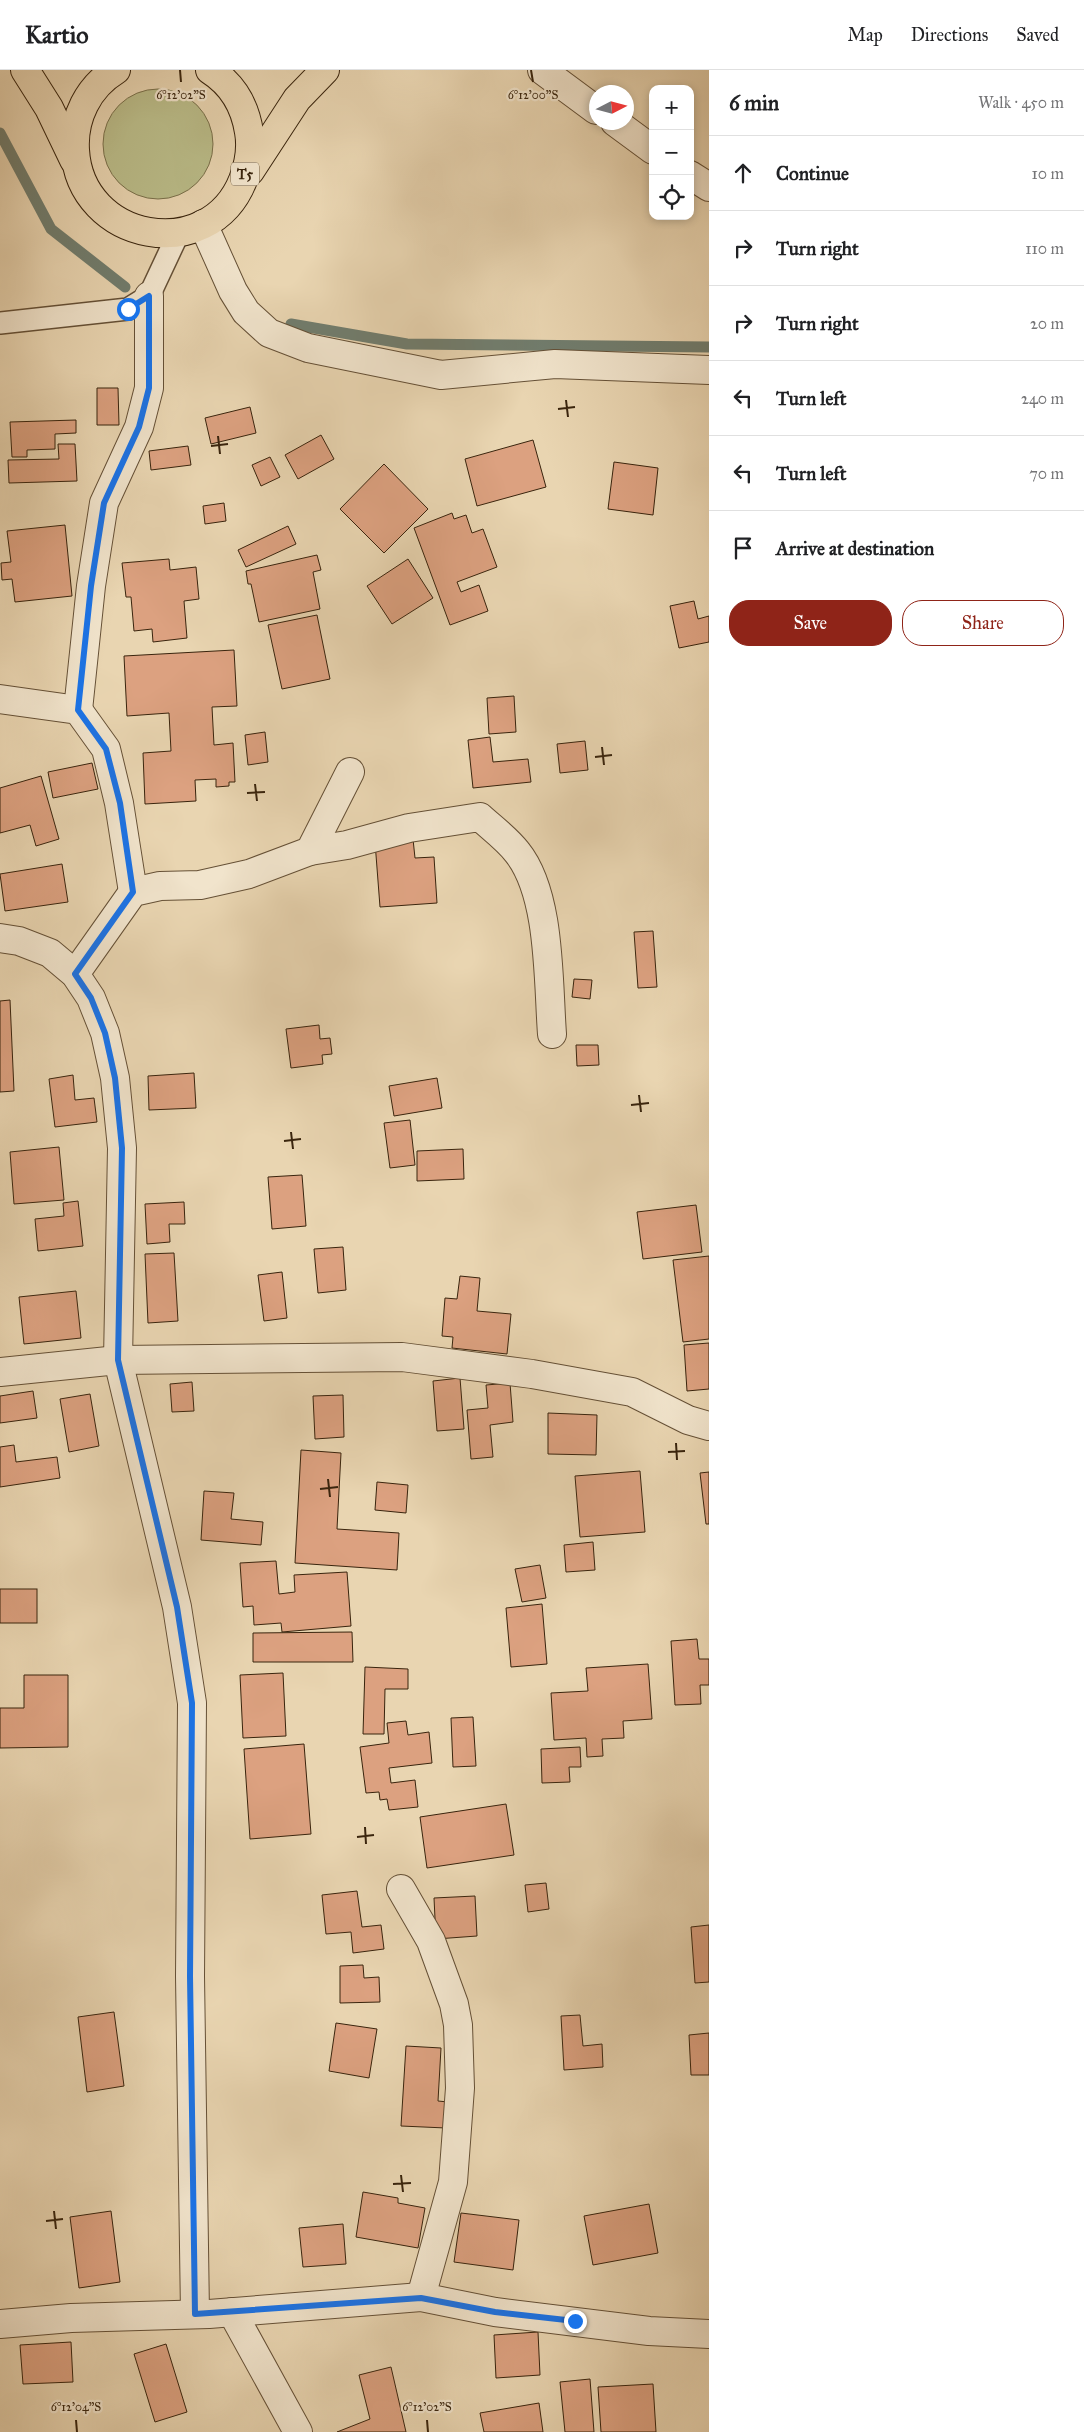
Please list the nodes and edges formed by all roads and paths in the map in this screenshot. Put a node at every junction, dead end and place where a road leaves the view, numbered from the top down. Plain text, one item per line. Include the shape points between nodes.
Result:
1 (25, 70) edge
2 (116, 70) edge
3 (210, 70) edge
4 (325, 70) edge
5 (542, 70) edge
6 (589, 105) edge
7 (625, 130) edge
8 (649, 147) edge
9 (76, 163) junction
10 (694, 178) edge
11 (709, 187) edge
12 (239, 190) junction
13 (191, 228) junction
14 (149, 296) junction
15 (0, 323) edge
16 (709, 370) edge
17 (0, 699) edge
18 (78, 710) junction
19 (350, 772) dead end
20 (310, 851) junction
21 (133, 892) junction
22 (0, 938) edge
23 (75, 974) junction
24 (552, 1034) dead end
25 (118, 1360) junction
26 (0, 1372) edge
27 (709, 1426) edge
28 (401, 1890) dead end
29 (421, 2298) junction
30 (232, 2312) junction
31 (195, 2314) junction
32 (0, 2324) edge
33 (709, 2334) edge
34 (298, 2432) edge

1 - 9 highway via 49,108
2 - 9 highway via 89,94 79,115 74,139
3 - 12 highway, T5 via 232,89 247,118 251,144 248,167
4 - 12 highway, T5 via 296,100
5 - 6 street
7 - 8 street
9 - 13 highway via 84,186 95,202 121,224 152,233
10 - 11 street
12 - 13 highway, T5 via 228,205
13 - 14 lane
13 - 16 street via 246,312 269,333 308,348 441,375 555,364
14 - 15 lane via 128,309
14 - 18 street via 149,388 139,427 104,503 91,586
17 - 18 street
18 - 21 street via 106,749 120,803
19 - 20 street
20 - 21 street via 249,874 200,885 160,886
20 - 24 street via 347,845 409,828 480,817 517,852 539,895
21 - 23 street
22 - 23 street via 19,941 50,953
23 - 25 street via 91,998 105,1033 120,1115
25 - 26 street
25 - 27 street via 402,1357 532,1374 632,1392 688,1420
25 - 31 street via 177,1607 192,1703 190,1976
28 - 29 street via 431,1941 454,2004 458,2025 460,2088 453,2182
29 - 30 street
29 - 33 street via 495,2312 649,2331
30 - 31 street
30 - 34 street
31 - 32 street

